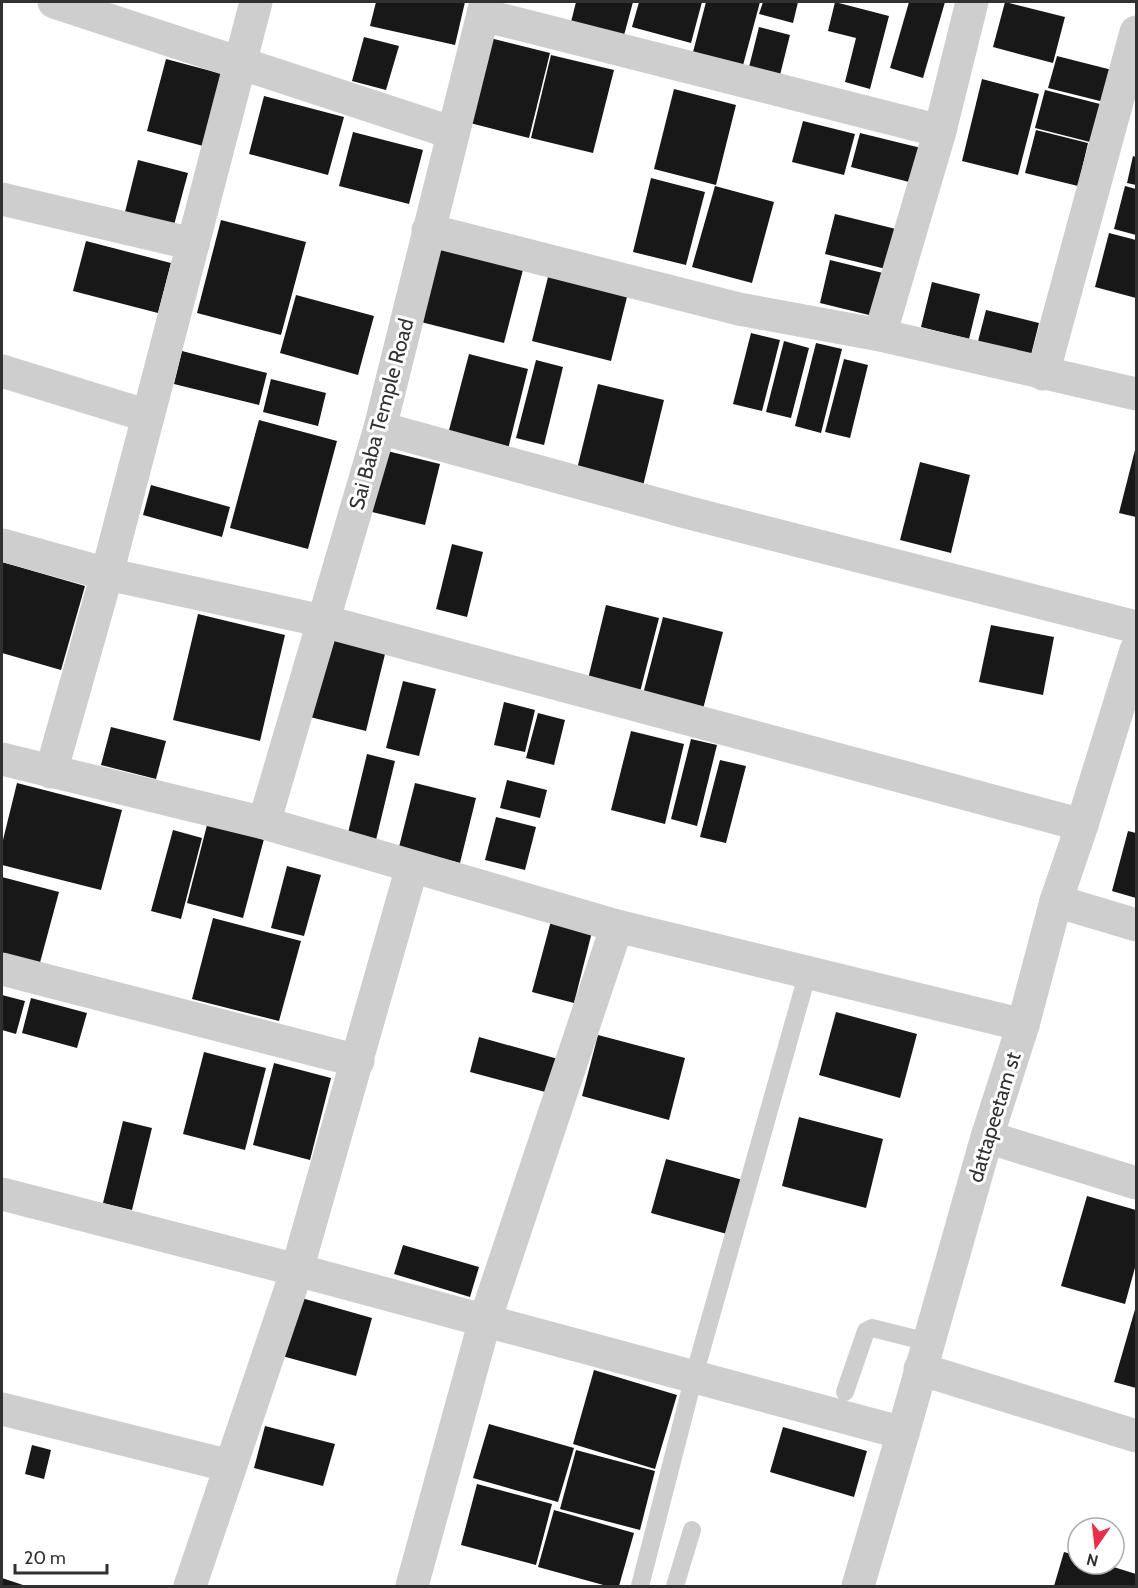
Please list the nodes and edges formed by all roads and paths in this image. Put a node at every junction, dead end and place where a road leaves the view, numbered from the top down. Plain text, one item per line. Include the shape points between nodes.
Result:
1 (54, 2) edge
2 (256, 2) edge
3 (972, 2) edge
4 (484, 8) edge
5 (1137, 32) edge
6 (239, 64) junction
7 (940, 130) junction
8 (453, 133) junction
9 (2, 199) edge
10 (428, 230) junction
11 (193, 244) junction
12 (880, 335) junction
13 (2, 371) edge
14 (1043, 374) junction
15 (1137, 394) edge
16 (148, 416) junction
17 (380, 428) junction
18 (2, 545) edge
19 (107, 574) junction
20 (323, 621) junction
21 (1137, 627) edge
22 (1137, 650) edge
23 (2, 759) edge
24 (51, 772) junction
25 (264, 823) junction
26 (1082, 825) junction
27 (412, 867) junction
28 (1056, 901) junction
29 (1137, 925) edge
30 (616, 926) junction
31 (2, 969) edge
32 (808, 972) junction
33 (1023, 1025) junction
34 (357, 1061) junction
35 (987, 1137) junction
36 (1137, 1183) edge
37 (2, 1194) edge
38 (297, 1270) junction
39 (485, 1320) junction
40 (924, 1356) junction
41 (694, 1376) junction
42 (845, 1392) dead end
43 (2, 1409) edge
44 (903, 1433) junction
45 (1137, 1436) edge
46 (230, 1466) junction
47 (692, 1530) dead end
48 (190, 1587) edge
49 (412, 1587) edge
50 (640, 1587) edge
51 (675, 1587) edge
52 (858, 1587) edge

1 - 6 street
2 - 6 street
3 - 7 street
4 - 7 street
4 - 8 street, Sai Baba Temple Road
5 - 14 street
6 - 8 street
6 - 11 street
7 - 12 street
8 - 10 street, Sai Baba Temple Road
9 - 11 street
10 - 12 street via 739,309
10 - 17 street, Sai Baba Temple Road
11 - 16 street
12 - 14 street
13 - 16 street
14 - 15 street
16 - 19 street
17 - 20 street, Sai Baba Temple Road
17 - 21 street via 686,512
18 - 19 street
19 - 20 street
19 - 24 street
20 - 25 street, Sai Baba Temple Road
20 - 26 street
22 - 26 street, dattapeetam st
23 - 24 street
24 - 25 street
25 - 27 street
26 - 28 street, dattapeetam st
27 - 30 street
27 - 34 street
28 - 29 street
28 - 33 street, dattapeetam st
30 - 32 street
30 - 39 street
31 - 34 street
32 - 33 street
32 - 41 lane
33 - 35 street, dattapeetam st
34 - 38 street
35 - 36 street
35 - 40 street, dattapeetam st
37 - 38 street
38 - 39 street
38 - 46 street
39 - 41 street
39 - 49 street
40 - 42 lane via 872,1328 866,1331
40 - 44 street, dattapeetam st
40 - 45 street
41 - 44 street
41 - 50 lane
43 - 46 street
44 - 52 street, dattapeetam st
46 - 48 street
47 - 51 lane

